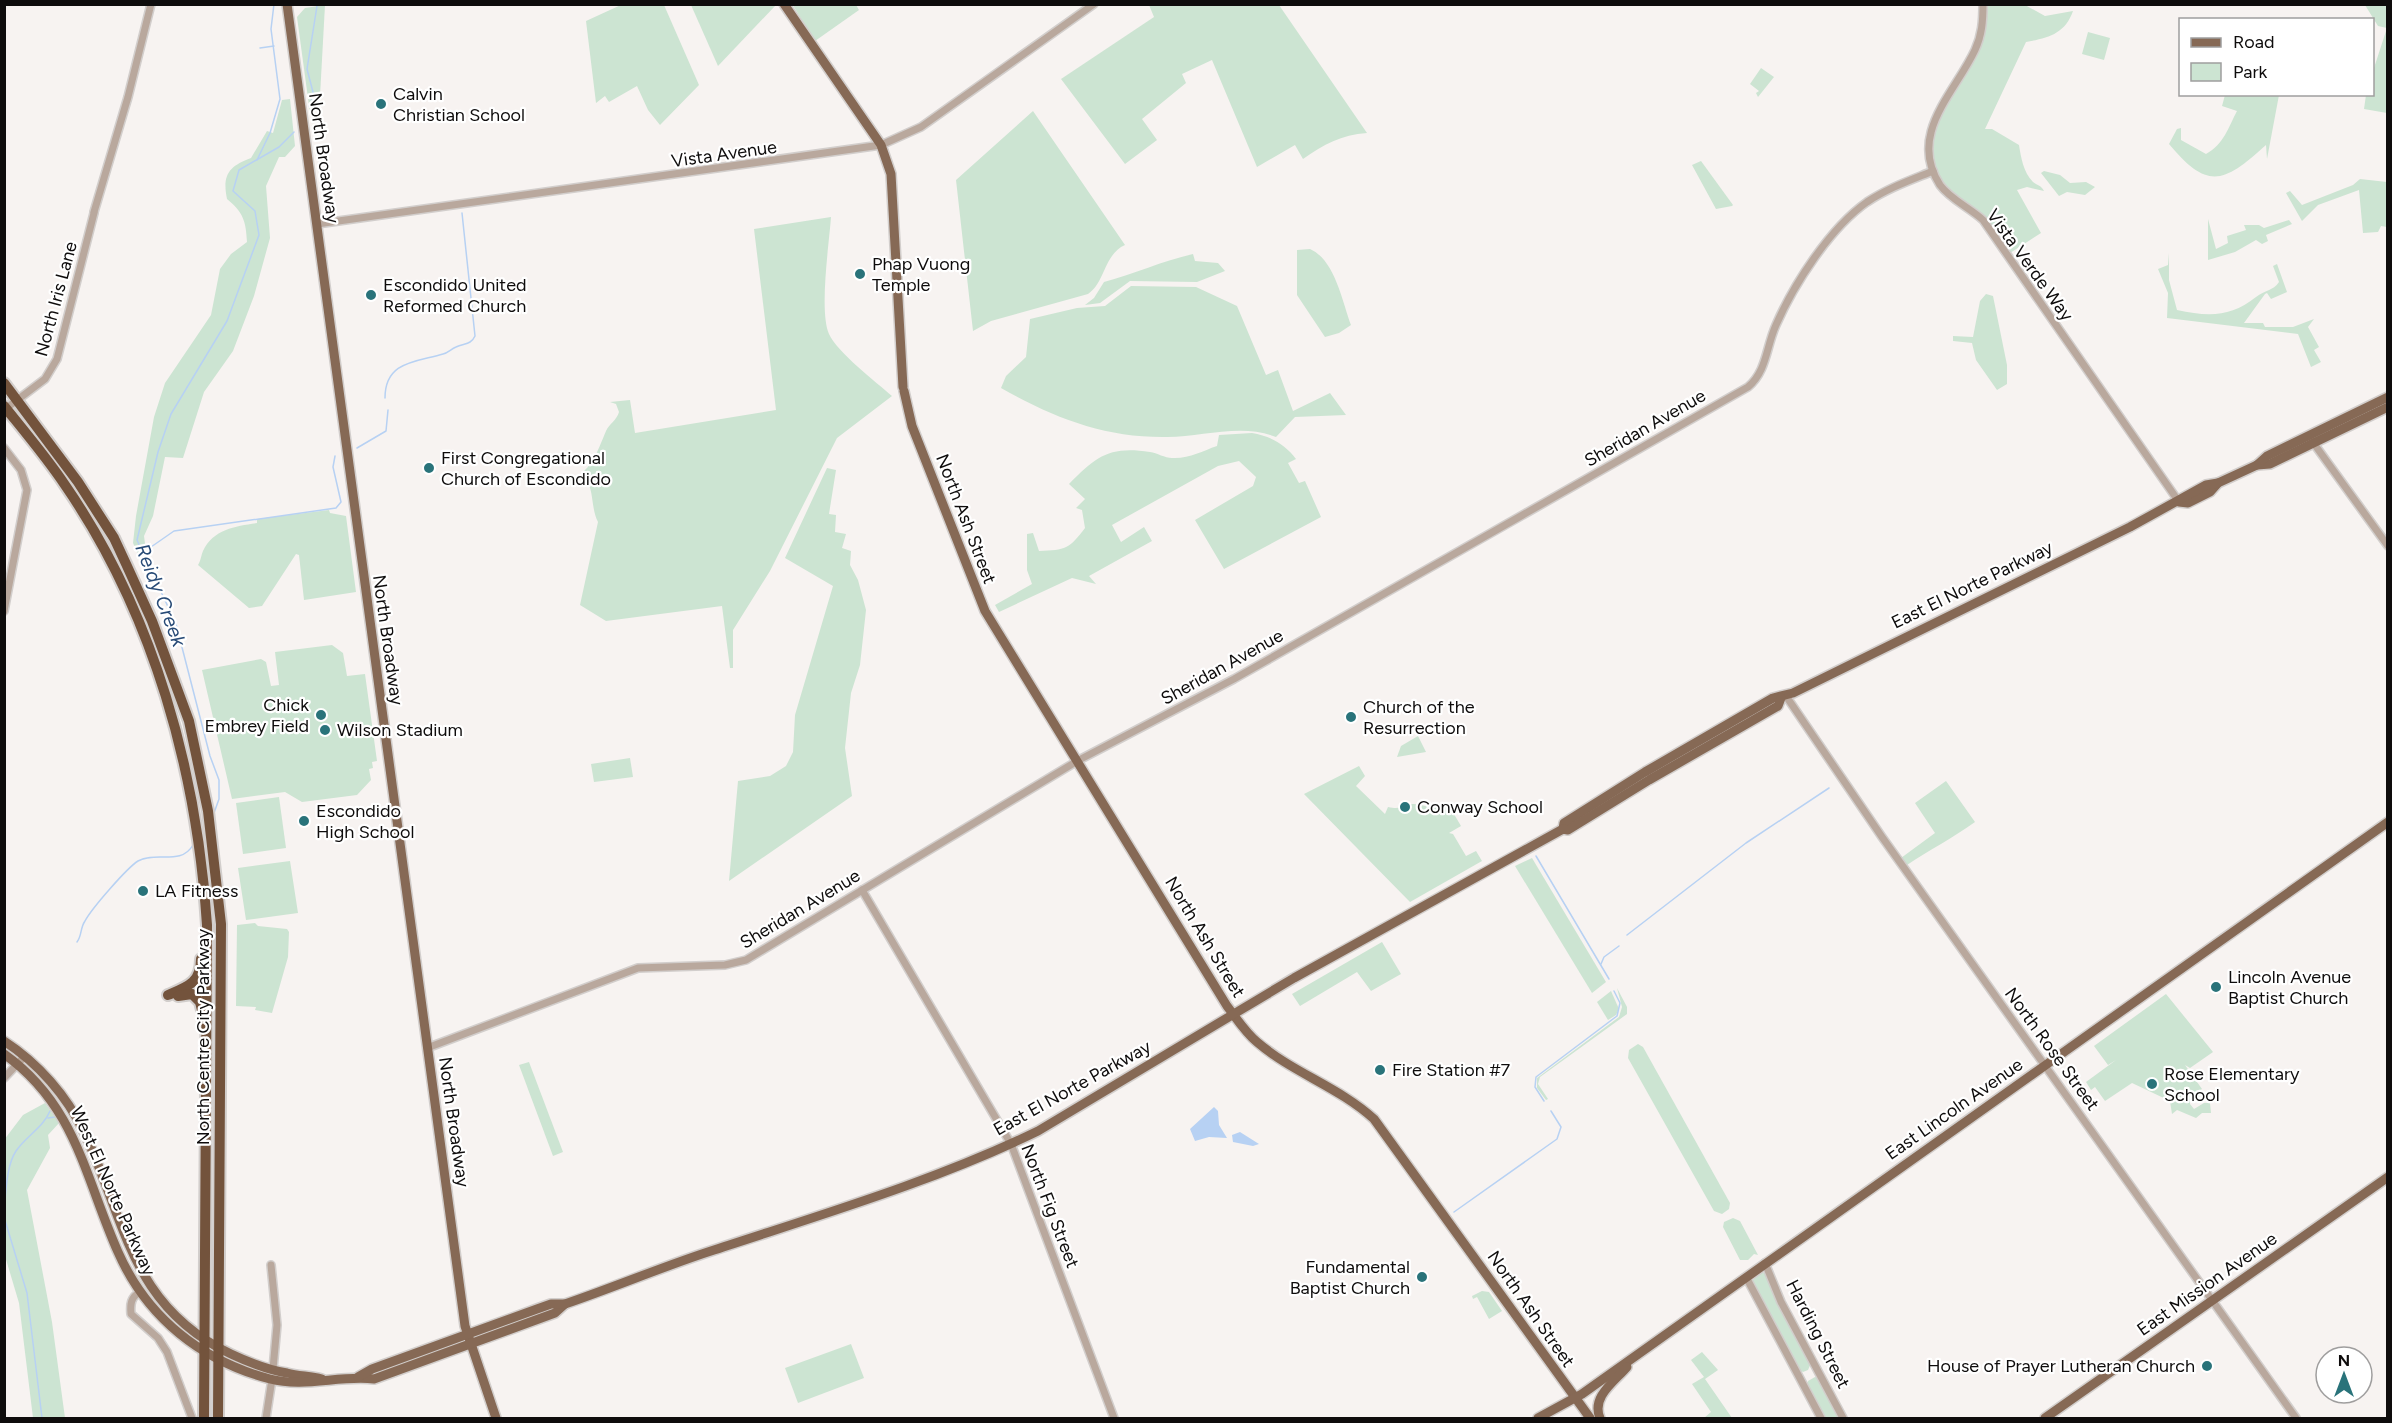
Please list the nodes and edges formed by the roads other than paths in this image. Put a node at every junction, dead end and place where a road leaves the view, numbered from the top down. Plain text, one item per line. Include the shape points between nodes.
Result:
1 (151, 4) edge
2 (286, 4) edge
3 (784, 4) edge
4 (1094, 4) edge
5 (1983, 4) edge
6 (881, 145) junction
7 (1934, 171) junction
8 (317, 224) junction
9 (4, 383) edge
10 (2388, 397) edge
11 (17, 399) junction
12 (2388, 406) edge
13 (5, 408) edge
14 (2311, 439) junction
15 (4, 448) edge
16 (2179, 502) junction
17 (2388, 546) edge
18 (4, 611) edge
19 (1783, 697) junction
20 (1079, 760) junction
21 (2388, 822) edge
22 (204, 885) junction
23 (862, 890) junction
24 (1233, 1014) junction
25 (208, 1032) junction
26 (4, 1041) edge
27 (427, 1048) junction
28 (4, 1054) edge
29 (25, 1056) junction
30 (17, 1064) junction
31 (2046, 1064) junction
32 (4, 1078) edge
33 (1011, 1144) junction
34 (2388, 1177) edge
35 (1765, 1263) junction
36 (271, 1265) dead end
37 (1746, 1277) junction
38 (140, 1292) junction
39 (2212, 1300) junction
40 (565, 1304) junction
41 (467, 1335) junction
42 (205, 1338) junction
43 (470, 1345) junction
44 (218, 1347) junction
45 (1643, 1349) junction
46 (205, 1353) junction
47 (218, 1360) junction
48 (273, 1374) junction
49 (358, 1377) junction
50 (1574, 1397) junction
51 (192, 1419) edge
52 (204, 1419) edge
53 (218, 1419) edge
54 (266, 1419) edge
55 (496, 1419) edge
56 (1114, 1419) edge
57 (1538, 1419) edge
58 (1590, 1419) edge
59 (1600, 1419) edge
60 (1821, 1419) edge
61 (1843, 1419) edge
62 (2045, 1419) edge
63 (2295, 1419) edge

1 - 11 street, North Iris Lane via 57,359 45,379
2 - 8 main road, North Broadway
3 - 6 main road, North Ash Street
4 - 6 street, Vista Avenue via 930,121
5 - 7 street, Vista Verde Way via 1983,29 1975,50 1932,124 1928,142
6 - 8 street, Vista Avenue
6 - 20 main road, North Ash Street via 891,174 903,389 912,426 976,592
7 - 16 street, Vista Verde Way via 1949,195 1983,220
7 - 20 street, Sheridan Avenue via 1880,194 1844,222 1811,264 1785,308 1762,370 1748,387 1234,679
8 - 27 main road, North Broadway
9 - 11 highway, North Centre City Parkway
10 - 14 main road, East El Norte Parkway
11 - 13 street, North Iris Lane
11 - 44 highway, North Centre City Parkway via 114,538 152,621 189,721 208,811 221,924
12 - 14 main road, East El Norte Parkway
13 - 22 highway, North Centre City Parkway via 65,485 114,568 140,627 175,722 200,844
14 - 16 main road, East El Norte Parkway via 2206,485
14 - 17 street
15 - 18 street via 21,470 27,490
16 - 19 main road, East El Norte Parkway
19 - 24 main road, East El Norte Parkway via 1773,698 1645,772 1564,823 1563,829
19 - 31 street, North Rose Street
20 - 23 street, Sheridan Avenue
20 - 24 main road, North Ash Street
21 - 31 main road, East Lincoln Avenue
22 - 25 highway, North Centre City Parkway
22 - 25 highway via 200,973 194,983 169,997 197,997
23 - 27 street, Sheridan Avenue via 746,960 725,965 638,968
23 - 33 street, North Fig Street
24 - 33 main road, East El Norte Parkway
24 - 50 main road, North Ash Street via 1269,1051 1348,1097 1374,1119
25 - 42 highway, North Centre City Parkway
26 - 29 main road, West El Norte Parkway
27 - 41 main road, North Broadway
28 - 30 main road, West El Norte Parkway
29 - 30 street
29 - 42 main road, West El Norte Parkway via 56,1087 80,1124 141,1272 169,1308
30 - 32 street
30 - 38 main road, West El Norte Parkway via 50,1097 66,1122 118,1253
31 - 35 main road, East Lincoln Avenue
31 - 39 street, North Rose Street
33 - 40 main road, East El Norte Parkway via 879,1195
33 - 56 street, North Fig Street
34 - 39 main road, East Mission Avenue
35 - 37 main road, East Lincoln Avenue
35 - 61 street, Harding Street via 1781,1302
36 - 48 street via 277,1325
37 - 45 main road, East Lincoln Avenue
37 - 60 street, Harding Street
38 - 46 main road, West El Norte Parkway via 167,1324
38 - 51 street via 130,1304 131,1314 158,1338 167,1352
39 - 62 main road, East Mission Avenue
39 - 63 street, North Rose Street
40 - 41 main road, East El Norte Parkway via 551,1304
40 - 43 main road, East El Norte Parkway via 555,1313
41 - 43 main road, North Broadway
41 - 49 main road, West El Norte Parkway
42 - 44 main road, West El Norte Parkway
42 - 46 highway, North Centre City Parkway
43 - 49 main road, West El Norte Parkway via 374,1379
43 - 55 main road, North Broadway
44 - 47 highway, North Centre City Parkway
44 - 48 main road, West El Norte Parkway
45 - 50 main road, East Lincoln Avenue
45 - 59 main road via 1598,1400
46 - 47 main road, West El Norte Parkway
46 - 52 highway, North Centre City Parkway
47 - 48 main road, West El Norte Parkway
47 - 53 highway, North Centre City Parkway
48 - 49 main road, West El Norte Parkway via 308,1384
48 - 54 street
50 - 57 main road, East Lincoln Avenue
50 - 58 main road, North Ash Street

